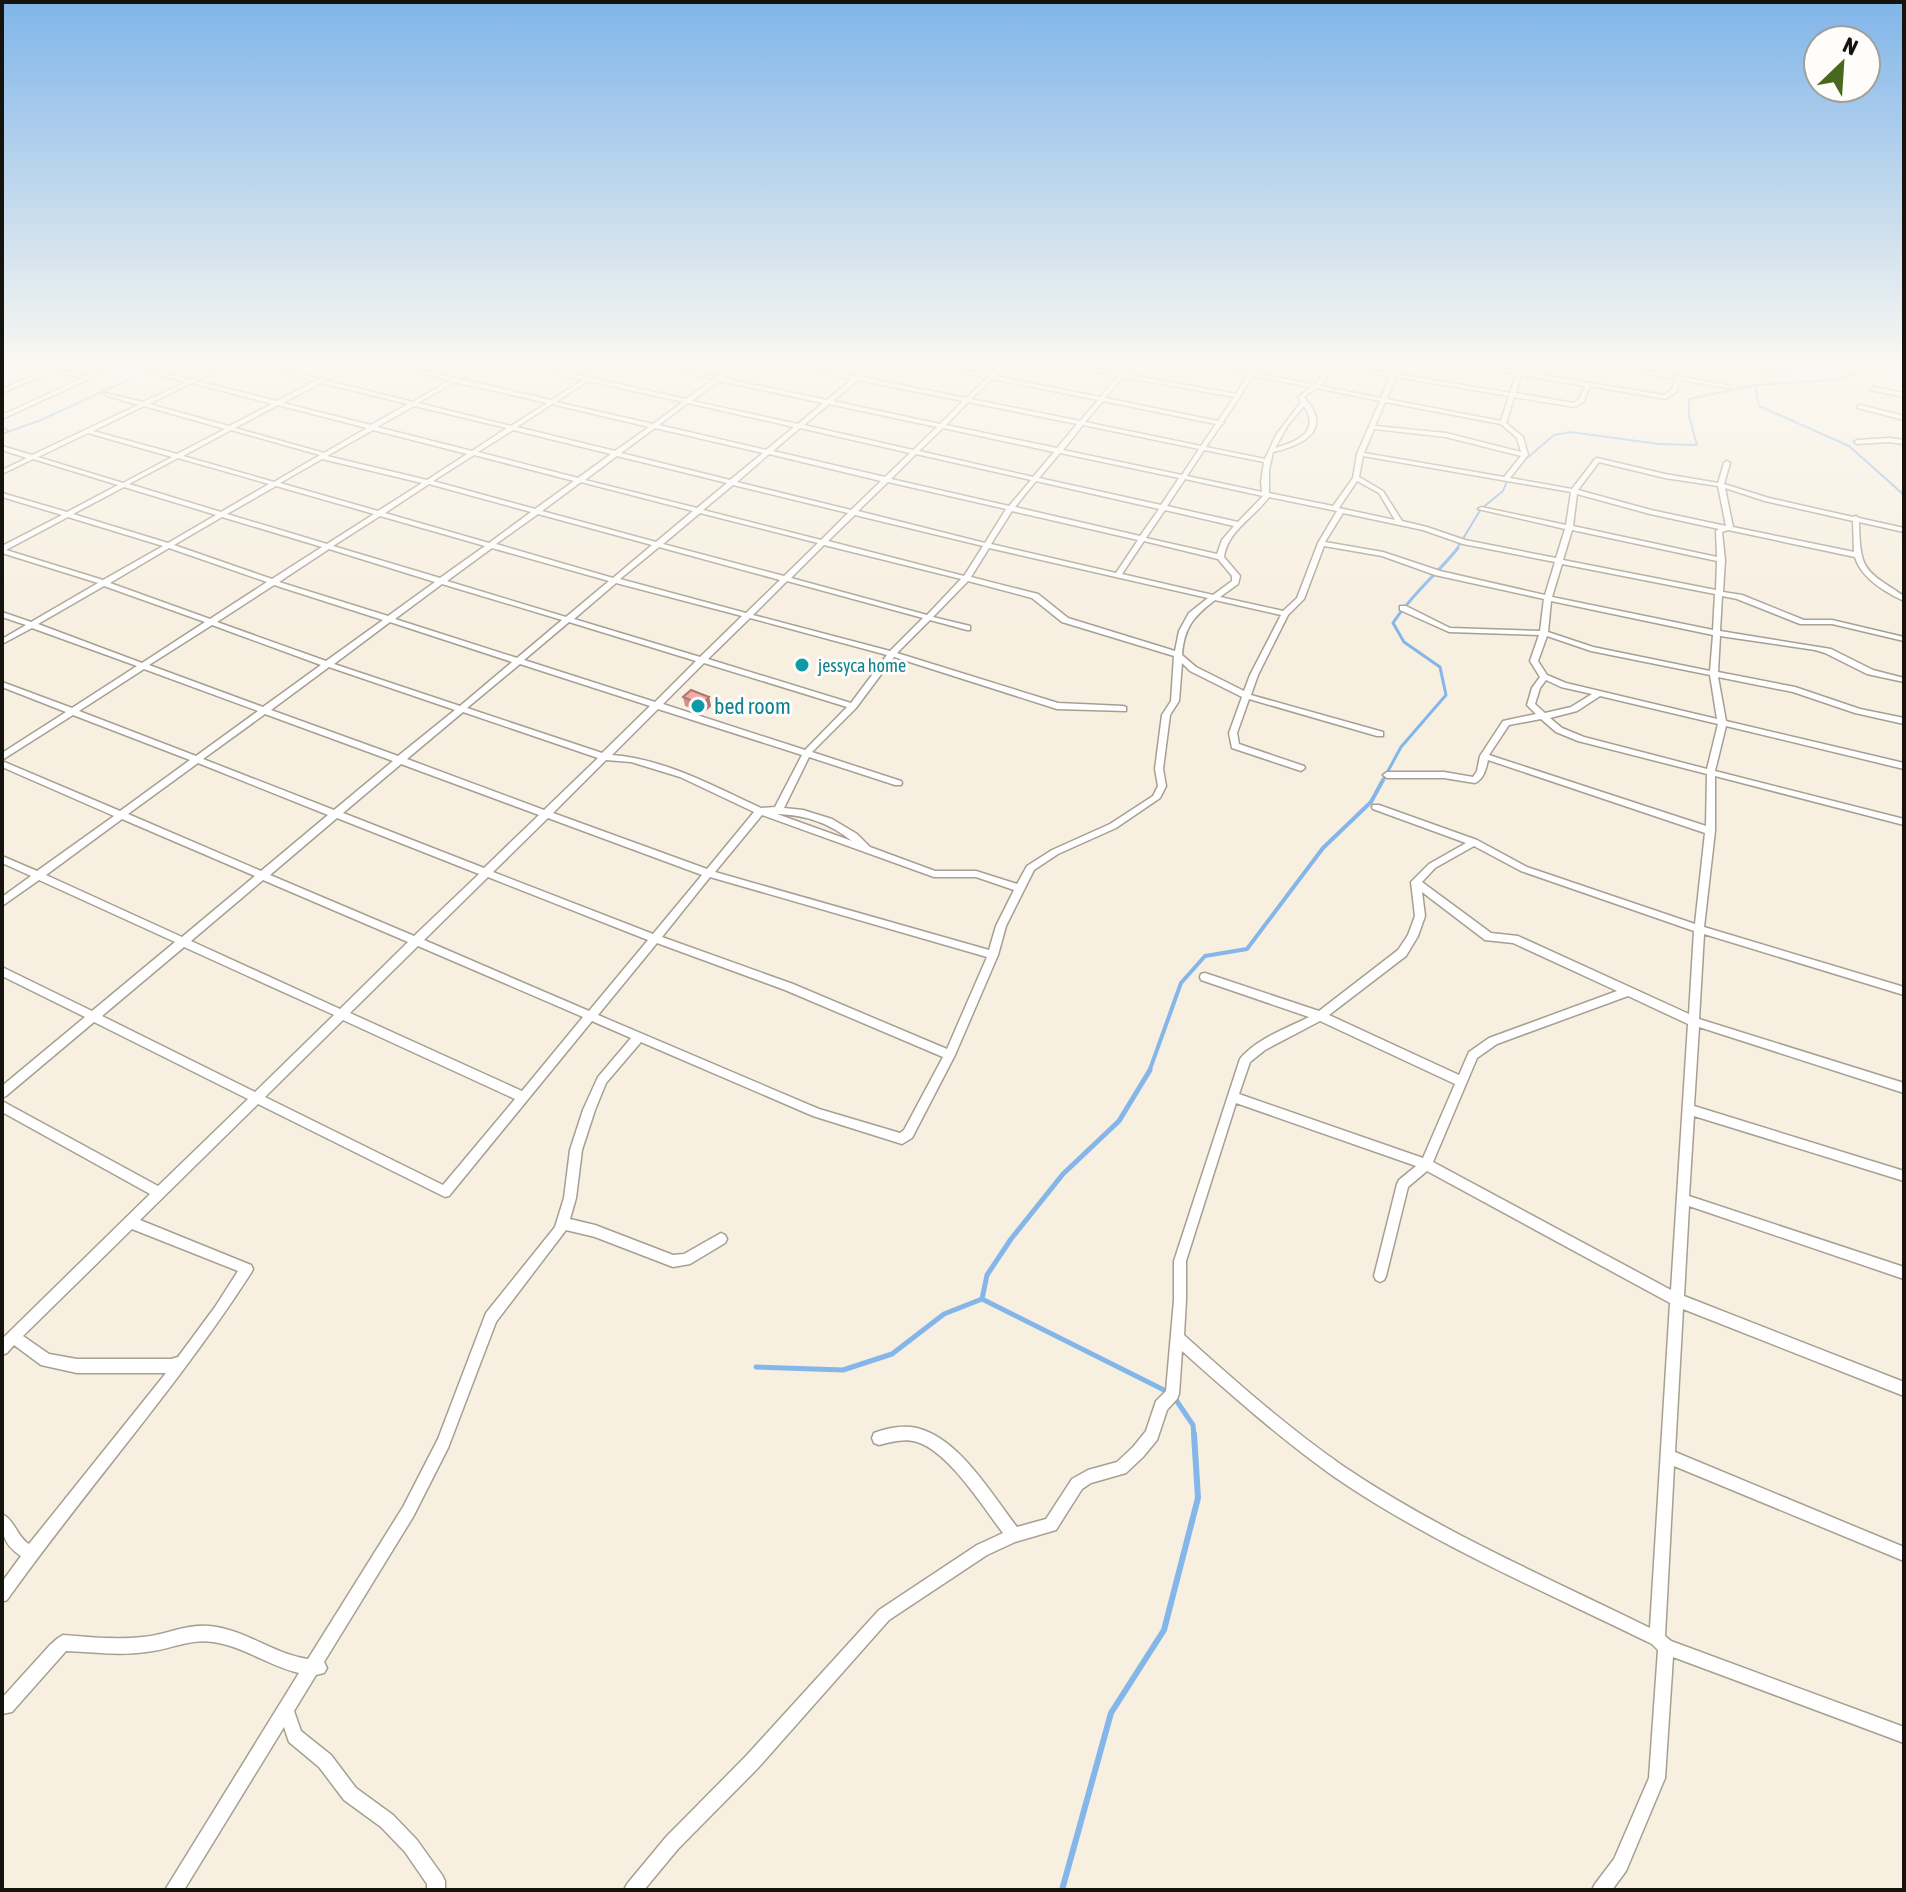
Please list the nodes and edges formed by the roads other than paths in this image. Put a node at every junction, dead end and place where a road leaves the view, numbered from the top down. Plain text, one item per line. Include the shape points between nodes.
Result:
1 (18, 453) edge
2 (42, 453) edge
3 (166, 453) edge
4 (181, 453) edge
5 (315, 453) edge
6 (329, 453) edge
7 (473, 453) edge
8 (474, 453) edge
9 (763, 453) edge
10 (914, 453) edge
11 (921, 453) edge
12 (1056, 453) edge
13 (1063, 453) edge
14 (1200, 453) edge
15 (1226, 453) edge
16 (1270, 453) edge
17 (1518, 453) edge
18 (615, 454) joint
19 (766, 454) junction
20 (1360, 454) joint
21 (1525, 455) joint
22 (176, 456) junction
23 (324, 456) junction
24 (32, 458) junction
25 (1267, 461) junction
26 (1727, 463) dead end
27 (2, 472) edge
28 (1034, 478) junction
29 (1356, 478) junction
30 (1507, 478) junction
31 (580, 479) junction
32 (1181, 479) junction
33 (885, 481) junction
34 (428, 482) junction
35 (732, 482) junction
36 (276, 483) junction
37 (122, 484) junction
38 (1721, 485) junction
39 (1574, 491) junction
40 (2, 495) edge
41 (1266, 496) junction
42 (1165, 507) junction
43 (1338, 509) junction
44 (1481, 509) dead end
45 (1009, 510) junction
46 (697, 511) junction
47 (536, 512) junction
48 (852, 513) junction
49 (223, 514) junction
50 (379, 514) junction
51 (62, 515) junction
52 (1856, 518) junction
53 (1400, 523) junction
54 (1241, 525) junction
55 (1730, 527) junction
56 (1569, 528) junction
57 (1904, 530) edge
58 (1141, 541) junction
59 (821, 543) junction
60 (1321, 543) junction
61 (492, 544) junction
62 (657, 545) junction
63 (986, 545) junction
64 (166, 546) junction
65 (329, 546) junction
66 (2, 550) edge
67 (1856, 555) junction
68 (1220, 557) junction
69 (1559, 560) junction
70 (1721, 560) junction
71 (1117, 576) junction
72 (786, 579) junction
73 (966, 579) junction
74 (614, 580) junction
75 (442, 581) junction
76 (273, 582) junction
77 (104, 583) junction
78 (1719, 592) junction
79 (1209, 598) junction
80 (1548, 598) junction
81 (1904, 599) edge
82 (1403, 608) dead end
83 (2, 614) edge
84 (1285, 614) junction
85 (747, 616) junction
86 (929, 617) junction
87 (570, 618) junction
88 (389, 619) junction
89 (213, 621) junction
90 (31, 625) junction
91 (967, 628) dead end
92 (1544, 633) junction
93 (1716, 633) junction
94 (1904, 639) edge
95 (2, 642) edge
96 (892, 654) junction
97 (1178, 655) junction
98 (519, 660) junction
99 (702, 660) junction
100 (327, 664) junction
101 (143, 665) junction
102 (1714, 675) junction
103 (1544, 677) junction
104 (1904, 680) edge
105 (2, 684) edge
106 (1597, 694) junction
107 (1247, 696) junction
108 (657, 705) junction
109 (853, 706) junction
110 (463, 709) junction
111 (1123, 709) dead end
112 (265, 710) junction
113 (72, 711) junction
114 (1543, 716) junction
115 (1904, 721) edge
116 (1722, 724) junction
117 (1380, 734) dead end
118 (807, 753) junction
119 (1484, 756) junction
120 (2, 757) edge
121 (605, 757) junction
122 (401, 759) junction
123 (196, 760) junction
124 (2, 764) edge
125 (1904, 766) edge
126 (1301, 768) dead end
127 (1711, 771) junction
128 (1387, 775) dead end
129 (898, 783) dead end
130 (1376, 807) dead end
131 (778, 810) junction
132 (760, 811) junction
133 (547, 812) junction
134 (335, 814) junction
135 (121, 815) junction
136 (1904, 822) edge
137 (1710, 831) junction
138 (1474, 842) junction
139 (865, 847) junction
140 (2, 859) edge
141 (486, 872) junction
142 (707, 873) junction
143 (263, 875) junction
144 (37, 876) junction
145 (1416, 882) junction
146 (1019, 888) junction
147 (2, 902) edge
148 (1699, 929) junction
149 (654, 938) junction
150 (417, 940) junction
151 (183, 942) junction
152 (993, 955) junction
153 (2, 971) edge
154 (1205, 977) dead end
155 (1904, 991) edge
156 (1626, 992) junction
157 (341, 1014) junction
158 (588, 1016) junction
159 (1320, 1016) junction
160 (93, 1017) junction
161 (1693, 1021) junction
162 (639, 1037) junction
163 (950, 1055) junction
164 (1460, 1081) junction
165 (1904, 1088) edge
166 (2, 1093) edge
167 (523, 1097) junction
168 (1233, 1097) junction
169 (256, 1098) junction
170 (2, 1106) edge
171 (1688, 1109) junction
172 (1426, 1164) junction
173 (1904, 1176) edge
174 (159, 1193) junction
175 (1683, 1199) junction
176 (130, 1222) junction
177 (563, 1223) junction
178 (721, 1239) dead end
179 (1904, 1273) edge
180 (1380, 1276) dead end
181 (1677, 1300) junction
182 (13, 1337) junction
183 (1176, 1337) junction
184 (2, 1348) edge
185 (185, 1361) junction
186 (1904, 1389) edge
187 (879, 1438) dead end
188 (1668, 1456) junction
189 (2, 1521) edge
190 (1014, 1535) junction
191 (30, 1553) junction
192 (1904, 1554) edge
193 (2, 1595) edge
194 (1661, 1643) junction
195 (320, 1668) dead end
196 (2, 1706) edge
197 (286, 1712) junction
198 (1904, 1735) edge
199 (174, 1890) edge
200 (436, 1890) edge
201 (633, 1890) edge
202 (1601, 1890) edge

1 - 24 street
2 - 24 street
3 - 22 street
4 - 22 street
5 - 23 street
6 - 23 street
7 - 34 street
8 - 31 street
9 - 19 street
10 - 33 street
11 - 28 street
12 - 28 street
13 - 32 street
14 - 32 street
15 - 25 street
16 - 25 street
17 - 21 street
18 - 31 street
18 - 35 street
19 - 33 street
19 - 35 street
20 - 29 street
20 - 30 street
21 - 30 street
22 - 36 street
22 - 37 street
23 - 34 street
23 - 36 street
24 - 27 street
24 - 37 street
25 - 41 street via 1262,474
26 - 38 street
28 - 42 street
28 - 45 street
29 - 43 street
29 - 53 street via 1381,492
30 - 39 street
31 - 46 street
31 - 47 street
32 - 41 street
32 - 42 street
33 - 45 street
33 - 48 street
34 - 47 street
34 - 50 street
35 - 46 street
35 - 48 street
36 - 49 street
36 - 50 street
37 - 49 street
37 - 51 street
38 - 39 street via 1597,460
38 - 52 street
38 - 55 street
39 - 55 street
39 - 56 street
40 - 51 street
41 - 43 street
41 - 54 street
42 - 54 street
42 - 58 street
43 - 53 street
43 - 60 street
44 - 56 street
45 - 58 street
45 - 63 street
46 - 59 street
46 - 62 street
47 - 61 street
47 - 62 street
48 - 59 street
48 - 63 street
49 - 64 street
49 - 65 street
50 - 61 street
50 - 65 street
51 - 64 street
51 - 66 street
52 - 57 street
52 - 67 street
53 - 69 street via 1463,542
54 - 68 street via 1224,541
55 - 67 street
55 - 70 street via 1719,531
56 - 69 street
56 - 70 street
58 - 68 street
58 - 71 street
59 - 72 street
59 - 73 street
60 - 80 street
60 - 84 street via 1300,599
61 - 74 street
61 - 75 street
62 - 72 street
62 - 74 street
63 - 71 street
63 - 73 street
64 - 76 street
64 - 77 street
65 - 75 street
65 - 76 street
66 - 77 street
67 - 81 street via 1872,581
68 - 79 street via 1235,582
69 - 78 street
69 - 80 street
70 - 78 street
71 - 79 street
72 - 85 street
72 - 86 street
73 - 86 street
73 - 97 street via 1035,596 1065,620
74 - 85 street
74 - 87 street
75 - 87 street
75 - 88 street
76 - 88 street
76 - 89 street
77 - 89 street
77 - 90 street
78 - 93 street
78 - 94 street via 1803,622 1832,622
79 - 84 street
79 - 97 street via 1183,631
80 - 92 street
80 - 93 street
82 - 92 street via 1458,632
83 - 90 street
84 - 107 street
85 - 96 street
85 - 99 street
86 - 91 street
86 - 96 street
87 - 98 street
87 - 99 street
88 - 98 street
88 - 100 street
89 - 100 street
89 - 101 street
90 - 95 street
90 - 101 street
92 - 102 street via 1591,649
92 - 103 street via 1534,661
93 - 102 street
93 - 104 street via 1828,651 1870,672
96 - 109 street
96 - 111 street via 1057,706
97 - 107 street via 1193,669
97 - 146 street via 1175,701 1166,715 1159,769 1162,786 1156,798 1030,868
98 - 108 street
98 - 110 street
99 - 108 street
99 - 109 street
100 - 110 street
100 - 112 street
101 - 112 street
101 - 113 street
102 - 115 street via 1795,690
102 - 116 street
103 - 106 street
103 - 114 street via 1531,705
105 - 113 street
106 - 114 street via 1568,714
106 - 116 street
107 - 117 street
107 - 126 street via 1233,733 1235,746
108 - 118 street
108 - 121 street
109 - 118 street
110 - 121 street
110 - 122 street
112 - 122 street
112 - 123 street
113 - 120 street
113 - 123 street
114 - 119 street via 1506,723
114 - 127 street via 1581,739
116 - 125 street
116 - 127 street
118 - 129 street
118 - 131 street
119 - 128 street via 1475,780
119 - 137 street
121 - 132 street via 673,771
121 - 133 street
122 - 133 street
122 - 134 street
123 - 134 street
123 - 135 street
124 - 135 street
127 - 136 street
127 - 137 street
130 - 138 street
131 - 132 street
131 - 139 street via 821,818
132 - 139 street
132 - 142 street
133 - 141 street
133 - 142 street
134 - 141 street
134 - 143 street
135 - 143 street
135 - 144 street
137 - 148 street
138 - 145 street via 1432,866
138 - 148 street via 1524,869
139 - 146 street via 934,874 976,874
140 - 144 street
141 - 149 street
141 - 150 street
142 - 149 street
142 - 152 street
143 - 150 street
143 - 151 street
144 - 147 street
144 - 151 street
145 - 156 street via 1489,937 1514,939
145 - 159 street via 1420,916 1402,953
146 - 152 street
148 - 155 street
148 - 161 street
149 - 158 street
149 - 163 street via 789,987
150 - 157 street
150 - 158 street
151 - 157 street
151 - 160 street
152 - 163 street
153 - 160 street
154 - 159 street
156 - 161 street
156 - 164 street via 1493,1041 1473,1055
157 - 167 street
157 - 169 street
158 - 162 street
158 - 167 street
159 - 164 street
159 - 168 street via 1245,1059
160 - 166 street
160 - 169 street
161 - 165 street
161 - 171 street
162 - 163 street via 817,1113 902,1139
162 - 177 street via 602,1080 589,1110
164 - 172 street
167 - 169 street via 445,1192
168 - 172 street
168 - 183 street via 1180,1261
169 - 174 street
170 - 174 street
171 - 173 street
171 - 175 street
172 - 180 street via 1403,1184
172 - 181 street
174 - 176 street
175 - 179 street
175 - 181 street
176 - 182 street
176 - 185 street via 247,1269
177 - 178 street via 673,1261 686,1260
177 - 197 street via 491,1318 462,1400 408,1512
181 - 186 street
181 - 188 street
182 - 184 street
182 - 185 street via 46,1360 77,1366 171,1366
183 - 190 street via 1172,1394 1161,1406 1152,1435 1121,1468 1077,1484 1051,1525
183 - 194 street via 1340,1472 1420,1521
185 - 191 street
187 - 190 street via 918,1435 938,1443
188 - 192 street
188 - 194 street
189 - 191 street via 17,1545
190 - 201 street via 884,1615
191 - 193 street
194 - 198 street
194 - 202 street via 1657,1778 1620,1865
195 - 196 street via 299,1668 236,1639 210,1634 179,1635 157,1643 63,1643
197 - 199 street
197 - 200 street via 295,1736 325,1761 350,1794 411,1846 436,1881

